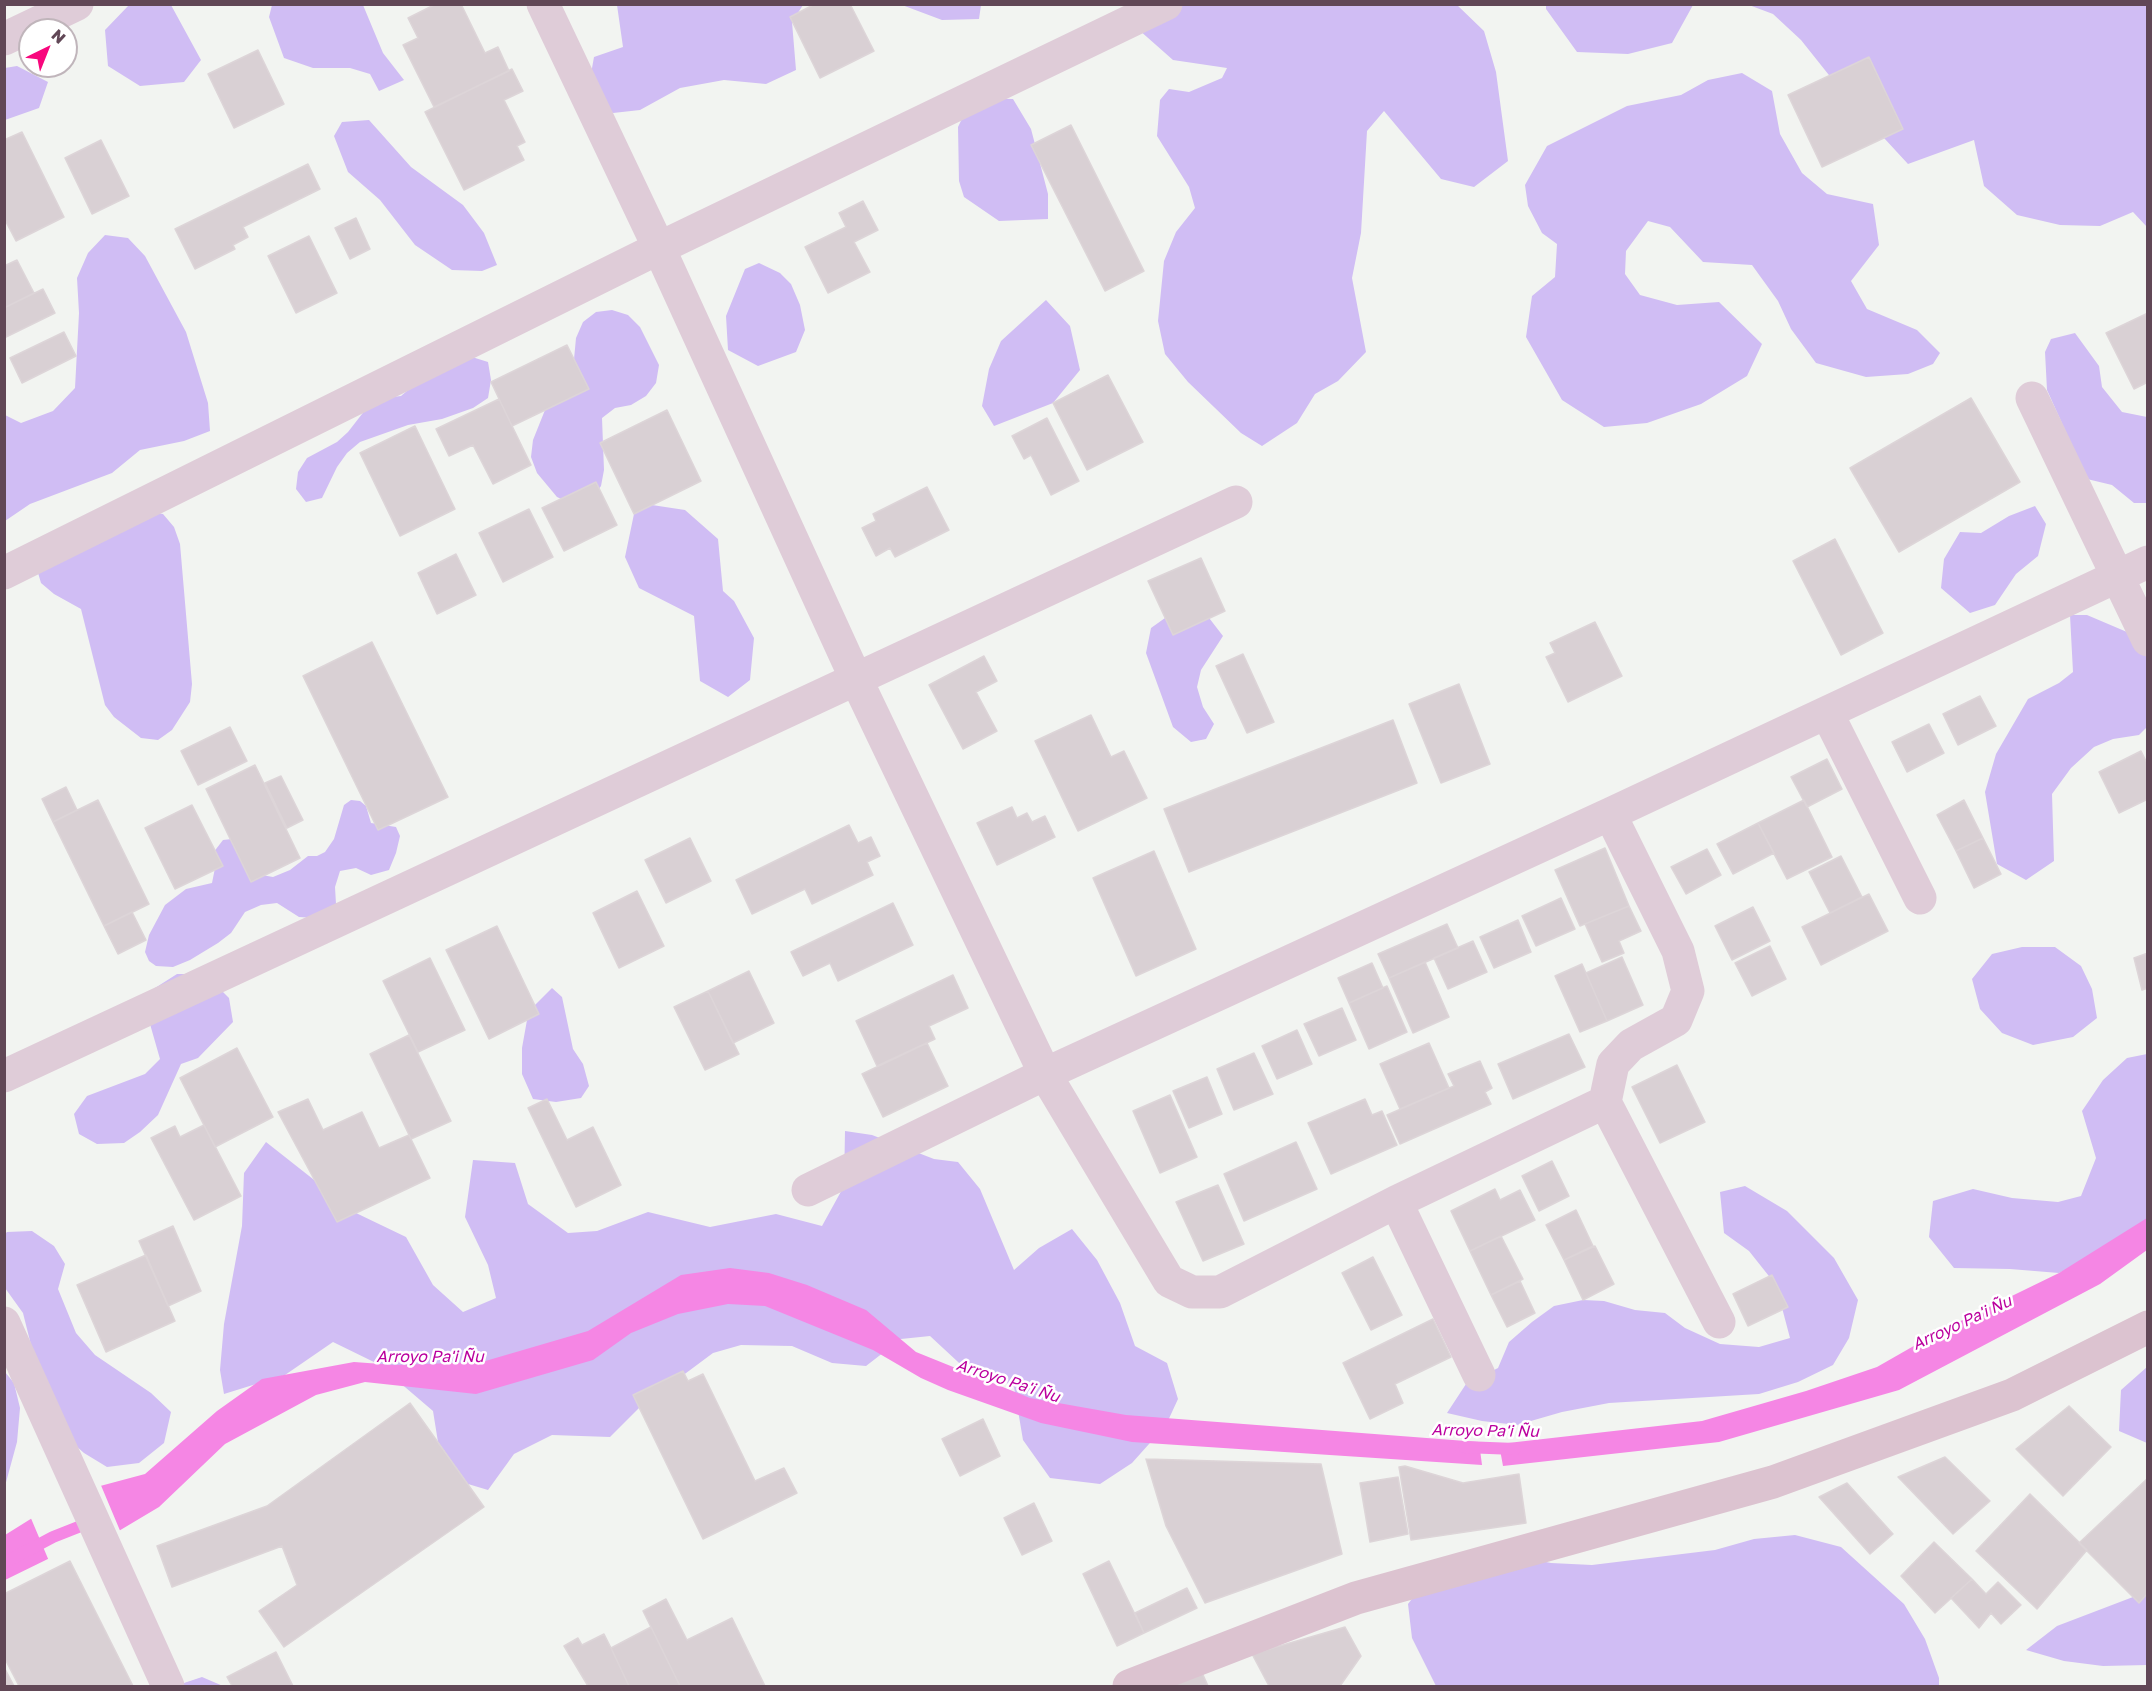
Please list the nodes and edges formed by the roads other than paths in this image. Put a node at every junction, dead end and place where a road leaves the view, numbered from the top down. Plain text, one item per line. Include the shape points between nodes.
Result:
1 (77, 4) edge
2 (543, 4) edge
3 (1166, 4) edge
4 (4, 39) edge
5 (659, 248) junction
6 (2032, 398) dead end
7 (1236, 502) dead end
8 (2148, 562) edge
9 (4, 573) edge
10 (2116, 577) junction
11 (2148, 640) edge
12 (856, 679) junction
13 (1827, 713) junction
14 (1610, 814) junction
15 (1920, 898) dead end
16 (1045, 1074) junction
17 (4, 1076) edge
18 (1605, 1102) junction
19 (808, 1190) dead end
20 (1396, 1202) junction
21 (1719, 1322) dead end
22 (4, 1323) edge
23 (2148, 1327) edge
24 (1479, 1375) dead end
25 (168, 1686) edge
26 (1129, 1686) edge

1 - 4 street
2 - 5 street
3 - 5 street
5 - 9 street
5 - 12 street
6 - 10 street
7 - 12 street
8 - 10 street
10 - 11 street
10 - 13 street
12 - 16 street
12 - 17 street
13 - 14 street
13 - 15 street
14 - 16 street
14 - 18 street via 1678,951 1688,991 1676,1020 1631,1045 1613,1064
16 - 19 street
16 - 20 street via 1169,1281 1192,1292 1220,1292
18 - 20 street
18 - 21 street
20 - 24 street
22 - 25 street
23 - 26 main road via 2012,1395 1773,1482 1356,1598

